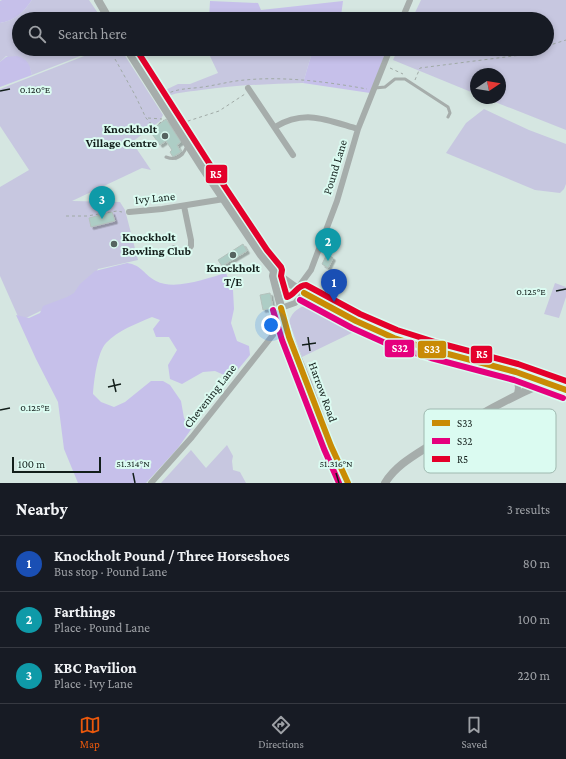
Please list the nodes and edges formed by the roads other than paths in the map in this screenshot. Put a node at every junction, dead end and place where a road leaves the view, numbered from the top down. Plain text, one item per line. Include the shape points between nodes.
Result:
1 (98, 0) edge
2 (410, 0) edge
3 (105, 12) edge
4 (405, 12) edge
5 (131, 56) edge
6 (387, 56) edge
7 (374, 89) junction
8 (259, 91) dead end
9 (448, 117) dead end
10 (275, 127) junction
11 (358, 129) junction
12 (188, 145) junction
13 (290, 153) dead end
14 (166, 157) dead end
15 (224, 199) junction
16 (184, 206) junction
17 (129, 212) road end
18 (174, 248) dead end
19 (274, 271) junction
20 (300, 291) junction
21 (281, 308) junction
22 (284, 321) junction
23 (516, 372) junction
24 (543, 382) junction
25 (566, 390) edge
26 (517, 394) junction
27 (491, 409) edge
28 (424, 449) edge
29 (151, 483) edge
30 (348, 483) edge
31 (385, 483) edge

1 - 3 street
2 - 4 street
5 - 12 street
6 - 7 street, Pound Lane
7 - 9 lane via 385,87 395,79 405,79 448,107
7 - 11 street, Pound Lane
8 - 10 street via 250,92
10 - 11 street via 286,121 312,117
10 - 13 street
11 - 20 street, Pound Lane via 337,201 311,270
12 - 14 lane via 182,156 174,159
12 - 15 street
15 - 16 street, Ivy Lane
15 - 19 street
16 - 17 street, Ivy Lane
16 - 18 street, Ivy Lane via 191,246 185,253 175,254
19 - 20 street
19 - 21 street, Harrow Road
20 - 21 street, Pound Lane via 295,303
20 - 23 street via 394,338
21 - 22 street, Harrow Road
22 - 29 street, Chevening Lane
22 - 30 street, Harrow Road via 330,444
23 - 24 street
23 - 26 street
24 - 25 street
24 - 26 street
26 - 27 street
28 - 31 street via 393,472

